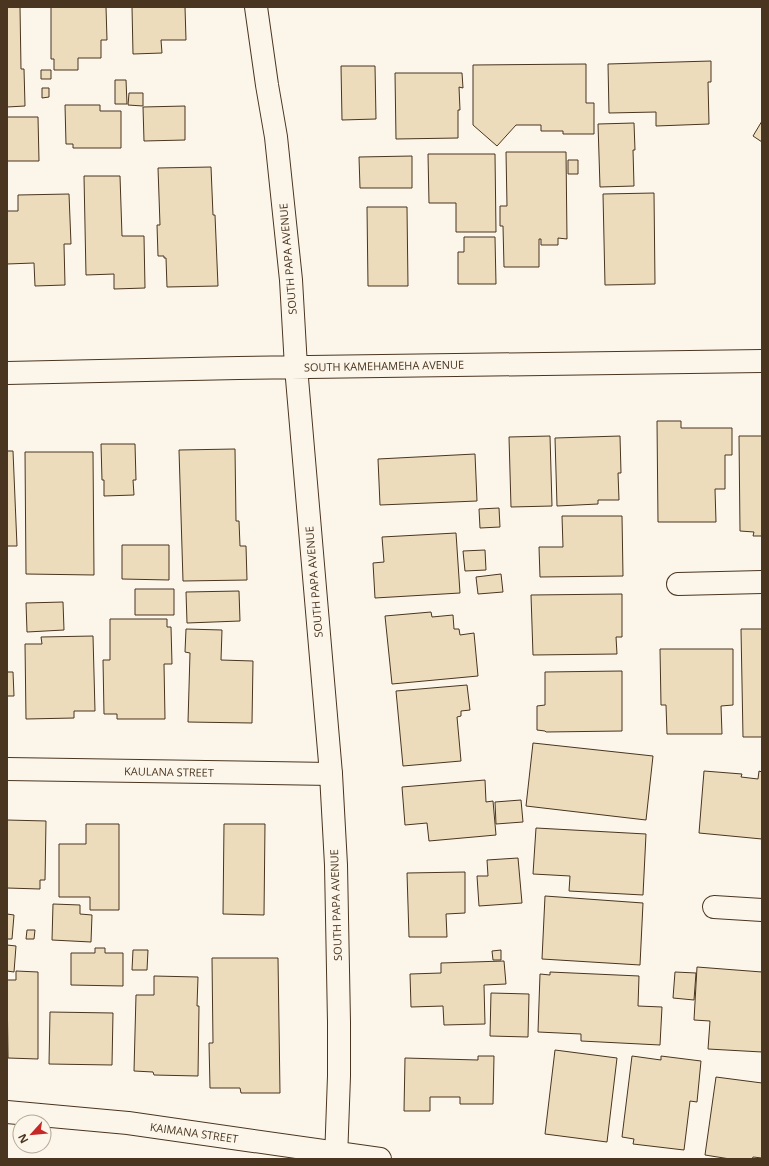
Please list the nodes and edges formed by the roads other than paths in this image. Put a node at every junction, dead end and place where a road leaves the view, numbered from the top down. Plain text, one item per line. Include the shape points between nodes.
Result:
1 (256, 7) edge
2 (762, 361) edge
3 (296, 367) junction
4 (7, 373) edge
5 (762, 582) edge
6 (678, 584) dead end
7 (7, 769) edge
8 (331, 774) junction
9 (714, 907) dead end
10 (762, 910) edge
11 (7, 1112) edge
12 (336, 1156) edge
13 (380, 1159) edge

1 - 3 street, SOUTH PAPA AVENUE via 276,137 291,280
2 - 3 street, SOUTH KAMEHAMEHA AVENUE
3 - 4 street, SOUTH KAMEHAMEHA AVENUE
3 - 8 street, SOUTH PAPA AVENUE
5 - 6 street
7 - 8 street, KAULANA STREET
8 - 12 street, SOUTH PAPA AVENUE via 336,865 339,1076
9 - 10 street
11 - 12 street, KAIMANA STREET via 128,1123
12 - 13 street, KAIMANA STREET

